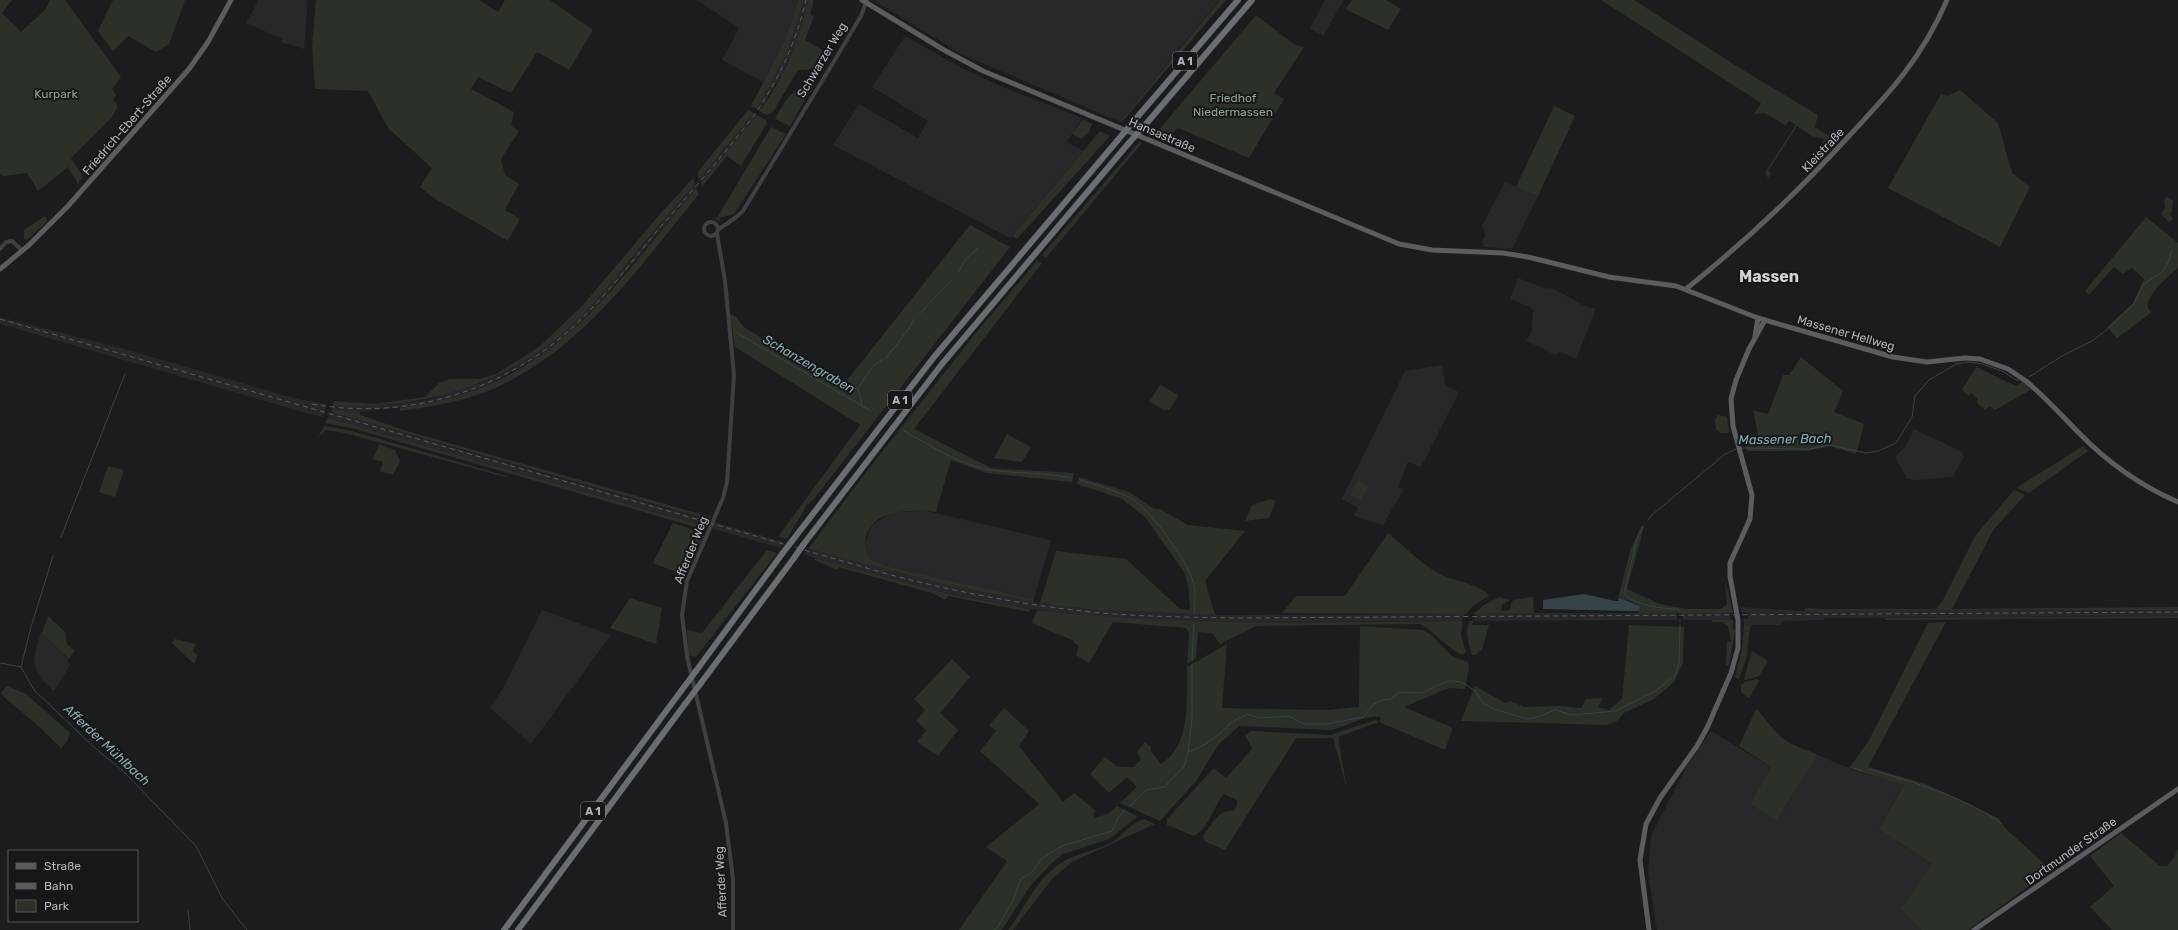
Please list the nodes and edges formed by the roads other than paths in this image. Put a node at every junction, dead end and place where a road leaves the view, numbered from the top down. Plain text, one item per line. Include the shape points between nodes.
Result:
1 (231, 0) edge
2 (1238, 0) edge
3 (1947, 0) edge
4 (865, 1) edge
5 (1250, 2) edge
6 (732, 220) junction
7 (715, 222) junction
8 (719, 229) junction
9 (717, 234) junction
10 (710, 236) junction
11 (718, 248) junction
12 (0, 249) edge
13 (22, 251) junction
14 (1469, 251) joint
15 (0, 269) edge
16 (1686, 289) junction
17 (1758, 318) junction
18 (1765, 320) junction
19 (1755, 336) junction
20 (2178, 502) edge
21 (2178, 789) edge
22 (504, 930) edge
23 (518, 930) edge
24 (733, 930) edge
25 (1649, 930) edge
26 (1974, 930) edge

1 - 13 main road, Friedrich-Ebert-Straße via 208,42 192,64 68,206
2 - 22 highway, A 1, bridge via 1032,239 882,422
3 - 16 main road, Kleistraße via 1924,47 1890,92 1786,203
4 - 6 street, Schwarzer Weg via 833,62 743,211
4 - 14 main road, Hansastraße via 983,71 1381,237 1426,250
5 - 23 highway, A 1, bridge via 1021,268 893,427
6 - 7 street
6 - 8 street, Schwarzer Weg
7 - 8 street
7 - 10 street via 709,222 704,227
8 - 9 street
9 - 10 street
9 - 11 street, Afferder Weg
10 - 11 street, Afferder Weg
11 - 24 street, Afferder Weg via 725,281 734,375 727,482 723,498 687,581 682,626 726,822 733,879
12 - 13 street via 6,242 12,241
13 - 15 main road, Friedrich-Ebert-Straße
14 - 16 main road, Massener Hellweg via 1521,256 1610,278
16 - 17 main road, Massener Hellweg
17 - 18 main road, Massener Hellweg
17 - 19 main road
18 - 19 main road
18 - 20 main road, Massener Hellweg via 1902,359 1934,362 1973,358 2008,369 2040,392 2078,433 2103,454 2144,485
19 - 25 main road via 1731,399 1732,422 1750,481 1752,504 1748,526 1730,563 1738,620 1738,648 1731,673 1707,728 1660,798 1645,828 1640,864
21 - 26 main road, Dortmunder Straße

